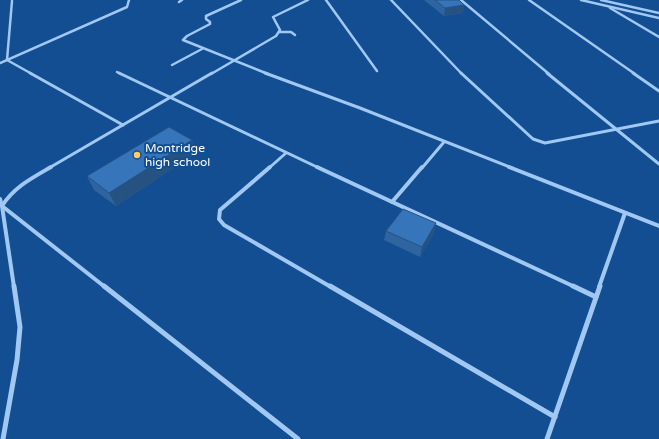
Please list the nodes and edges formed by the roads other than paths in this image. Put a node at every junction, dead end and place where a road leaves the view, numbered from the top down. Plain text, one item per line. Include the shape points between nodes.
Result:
1 (129, 0) edge
2 (182, 0) edge
3 (241, 0) edge
4 (308, 0) edge
5 (326, 0) edge
6 (391, 0) edge
7 (462, 0) edge
8 (529, 0) edge
9 (581, 0) edge
10 (601, 0) edge
11 (12, 1) dead end
12 (178, 2) dead end
13 (606, 6) junction
14 (659, 13) edge
15 (659, 18) edge
16 (279, 32) junction
17 (295, 35) dead end
18 (659, 37) edge
19 (202, 48) junction
20 (8, 60) junction
21 (232, 61) junction
22 (0, 64) edge
23 (172, 65) dead end
24 (377, 71) dead end
25 (117, 72) dead end
26 (659, 92) edge
27 (169, 98) junction
28 (659, 121) edge
29 (123, 125) junction
30 (616, 129) junction
31 (444, 142) junction
32 (286, 153) junction
33 (659, 164) edge
34 (0, 199) edge
35 (392, 202) junction
36 (2, 206) junction
37 (625, 213) junction
38 (659, 226) edge
39 (596, 297) junction
40 (555, 416) junction
41 (3, 439) edge
42 (298, 439) edge
43 (547, 439) edge

1 - 20 street via 126,7
2 - 12 street
3 - 19 street via 206,16 210,24 183,40
4 - 16 street via 273,17
5 - 24 street
6 - 30 street via 453,66 533,139 545,143
7 - 30 street
8 - 26 street
9 - 13 street
10 - 14 street
11 - 20 street
13 - 15 street
13 - 18 street
16 - 17 street via 290,32
16 - 21 street
19 - 21 street
19 - 23 street
20 - 22 street
20 - 29 street
21 - 27 street
21 - 31 street
25 - 27 street
27 - 29 street
27 - 32 street
28 - 30 street
29 - 36 street via 20,185
30 - 33 street
31 - 35 street
31 - 37 street
32 - 35 street
32 - 40 street via 220,210 219,219 224,225
34 - 36 street
35 - 39 street
36 - 41 street via 20,327
36 - 42 street
37 - 38 street
37 - 39 street
39 - 40 street
40 - 43 street

